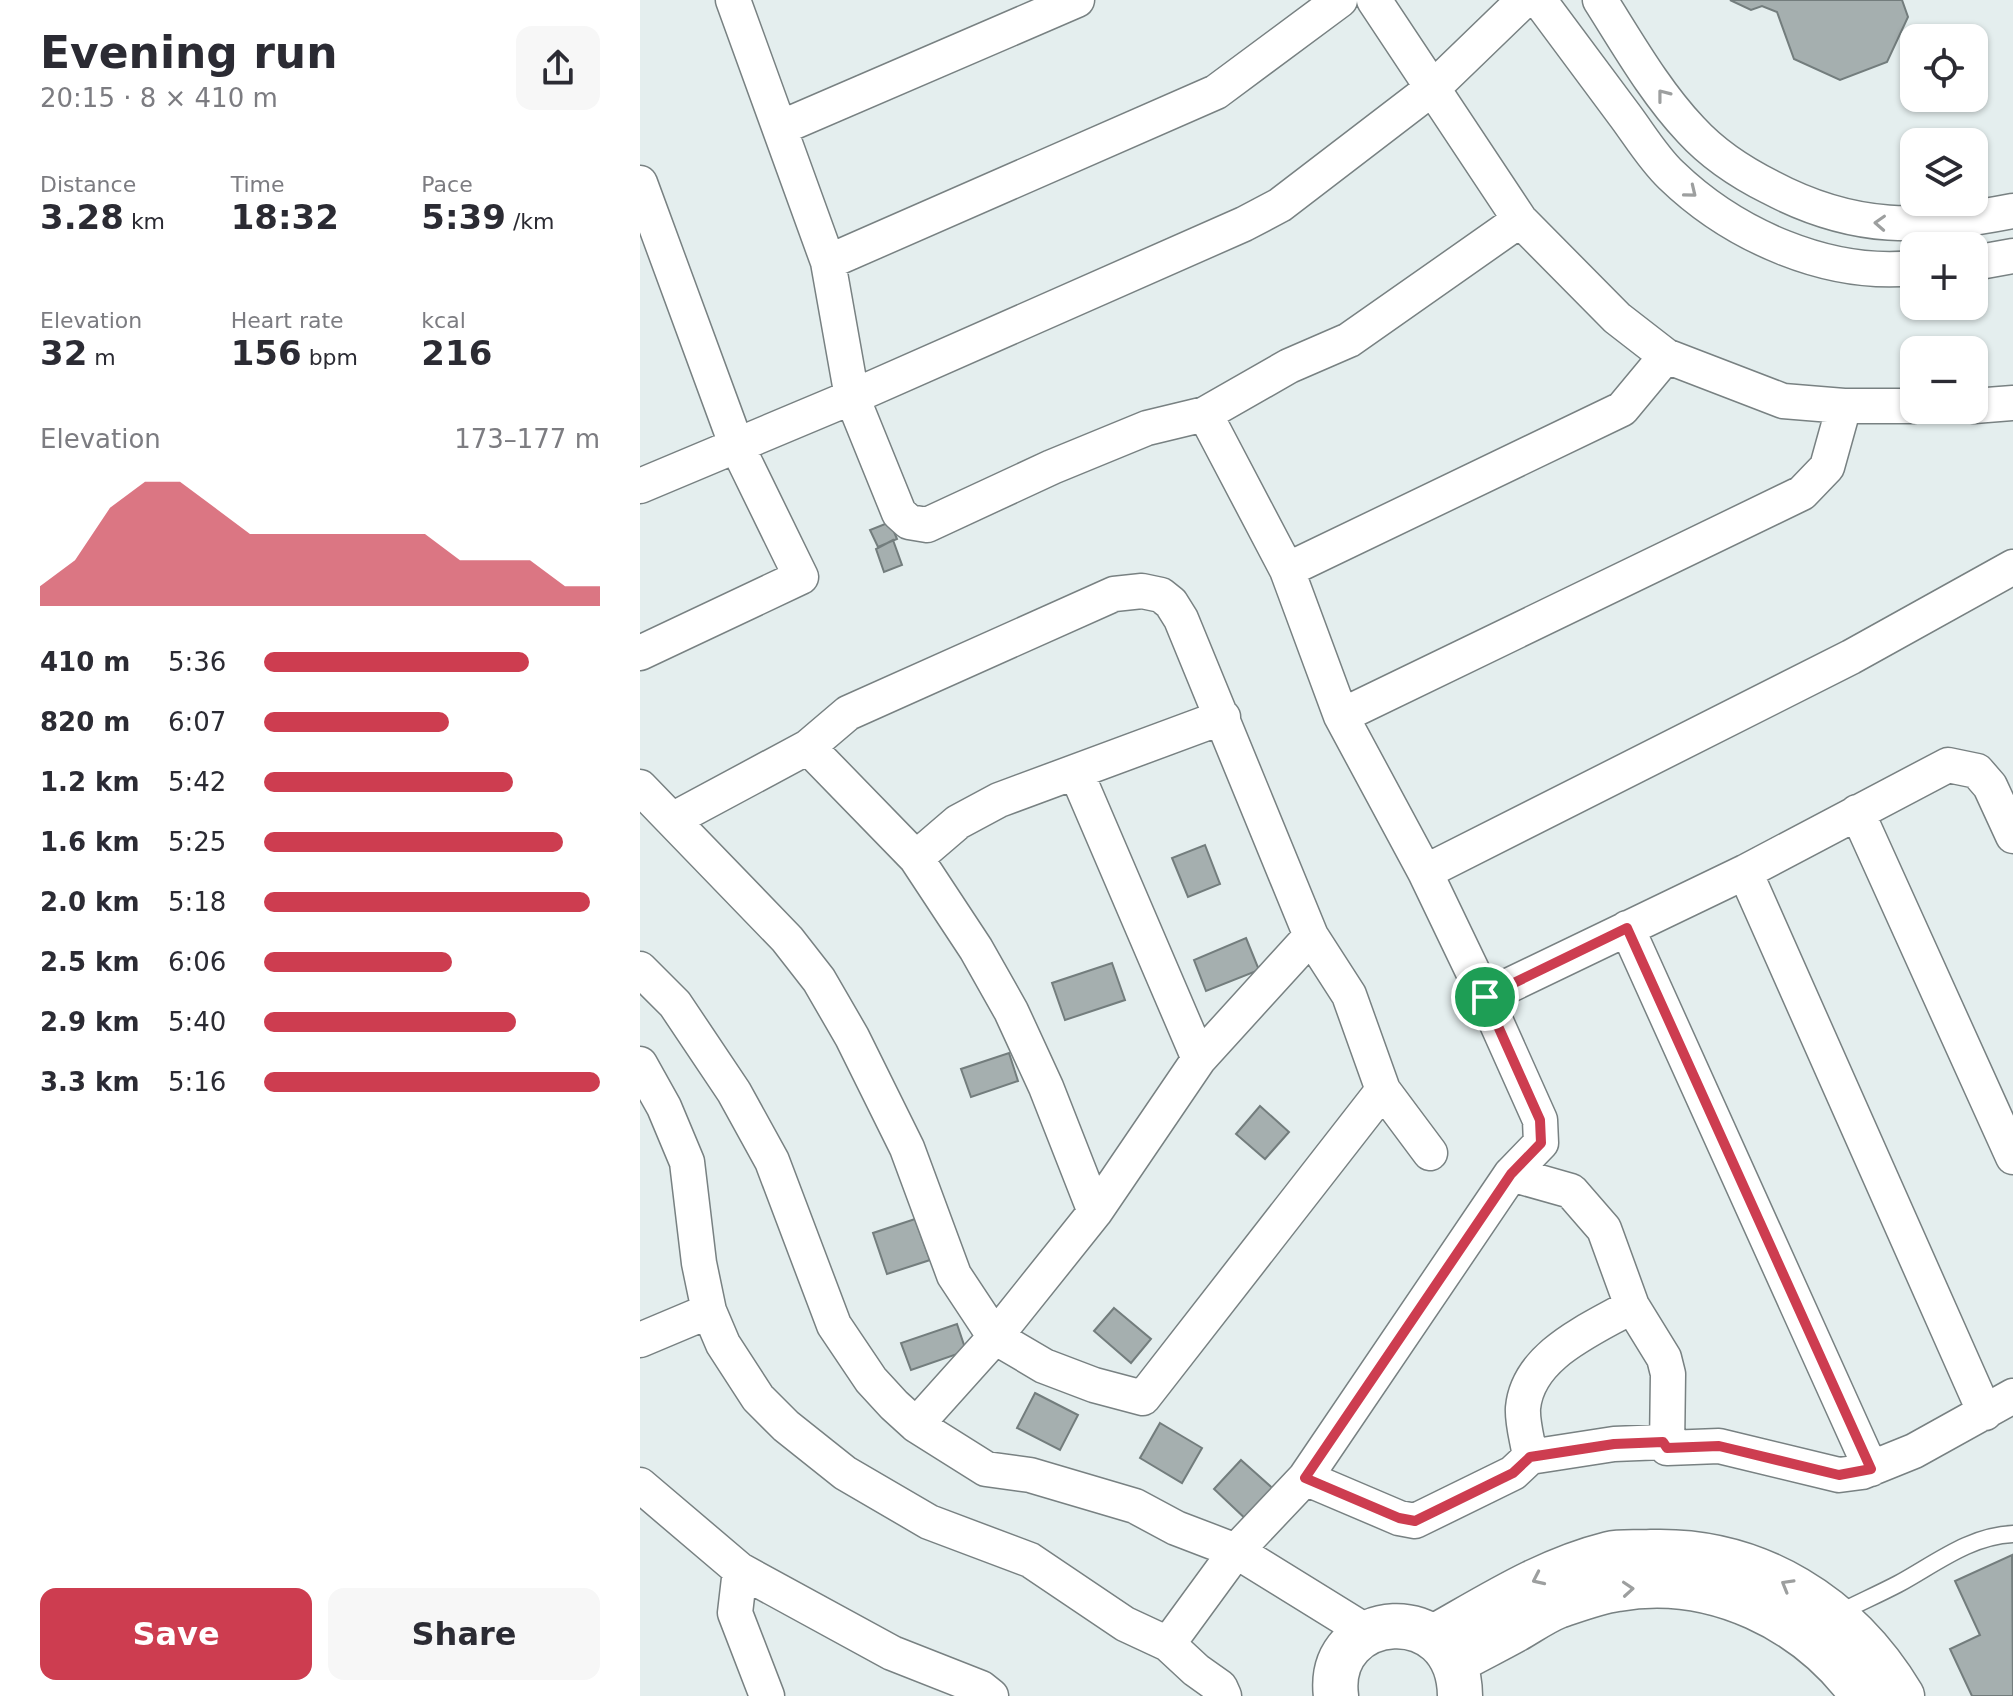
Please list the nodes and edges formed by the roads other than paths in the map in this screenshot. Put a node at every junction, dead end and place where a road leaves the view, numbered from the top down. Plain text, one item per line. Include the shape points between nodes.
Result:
1 (733, 0) edge
2 (1077, 0) edge
3 (1340, 0) edge
4 (1374, 0) edge
5 (1524, 0) edge
6 (1539, 0) edge
7 (1600, 0) edge
8 (1434, 87) junction
9 (780, 128) junction
10 (640, 183) edge
11 (2013, 211) edge
12 (1520, 220) junction
13 (2013, 256) edge
14 (1988, 260) edge
15 (828, 262) junction
16 (1900, 270) edge
17 (1666, 356) junction
18 (852, 397) junction
19 (2013, 403) edge
20 (1988, 405) edge
21 (1844, 406) junction
22 (1900, 406) edge
23 (1205, 414) junction
24 (736, 444) junction
25 (640, 486) edge
26 (2013, 567) edge
27 (1287, 570) junction
28 (640, 653) edge
29 (1341, 716) junction
30 (1223, 717) junction
31 (808, 747) junction
32 (1076, 772) junction
33 (640, 787) edge
34 (1857, 812) junction
35 (672, 820) junction
36 (2013, 836) edge
37 (916, 858) junction
38 (1425, 872) junction
39 (1745, 872) junction
40 (1627, 928) junction
41 (1311, 936) junction
42 (640, 969) edge
43 (1485, 997) junction
44 (1199, 1059) junction
45 (641, 1065) edge
46 (1383, 1090) junction
47 (1430, 1153) dead end
48 (2013, 1157) edge
49 (1511, 1174) junction
50 (1095, 1212) junction
51 (1632, 1306) junction
52 (709, 1311) junction
53 (995, 1337) junction
54 (640, 1340) edge
55 (1999, 1404) edge
56 (916, 1425) junction
57 (1667, 1448) junction
58 (1530, 1457) junction
59 (1871, 1469) junction
60 (1305, 1478) junction
61 (640, 1485) edge
62 (2013, 1534) edge
63 (1236, 1551) junction
64 (740, 1570) junction
65 (1833, 1615) junction
66 (1367, 1632) junction
67 (1168, 1644) junction
68 (1450, 1665) edge
69 (983, 1693) edge
70 (1870, 1695) edge
71 (767, 1696) edge
72 (1224, 1696) edge
73 (1336, 1696) edge

1 - 9 street
2 - 9 street
3 - 15 street via 1216,92
4 - 8 street
5 - 8 street
6 -> 16 street via 1669,174 1706,204 1752,234 1818,260
11 -> 7 street via 1907,224 1863,222 1806,206 1745,174 1692,132
8 - 12 street
8 - 18 street via 1256,218
9 - 15 street
10 - 24 street
12 - 17 street via 1617,318
12 - 23 street via 1349,340 1289,366
13 - 14 street
15 - 18 street
17 - 21 street via 1783,401
17 - 27 street via 1622,409
18 - 23 street via 899,513 909,522 927,525 1147,428
18 - 24 street
19 - 20 street
21 - 22 street
21 - 29 street via 1827,467 1802,493
23 - 27 street
24 - 25 street
24 - 28 street via 801,577
26 - 38 street via 1851,657
27 - 29 street
29 - 38 street
30 - 31 street via 1171,603 1142,591 1114,594 848,713
30 - 32 street
30 - 41 street
31 - 35 street
31 - 37 street
32 - 37 street via 999,800 958,822
32 - 44 street
33 - 35 street
34 - 36 street via 1948,765 1977,771 1990,786
34 - 39 street
34 - 48 street
35 - 53 street via 787,939 819,980 907,1148 954,1275
37 - 50 street via 1011,1011
38 - 43 street
39 - 40 street
39 - 55 street
40 - 43 street
40 - 59 street
41 - 44 street
41 - 46 street via 1349,995
42 - 56 street via 675,1004 772,1161 834,1325 871,1380
43 - 49 street via 1540,1120 1541,1143
44 - 50 street
45 - 52 street via 687,1162
46 - 47 street
46 - 53 street via 1143,1398 1044,1366
49 - 51 street via 1571,1191 1592,1211 1604,1229
49 - 60 street
50 - 53 street
51 - 57 street via 1668,1374
51 - 58 street via 1572,1339 1545,1364 1523,1408
52 - 54 street
52 - 67 street via 758,1398 835,1466 929,1522 1030,1560 1125,1624
53 - 56 street
55 - 59 street
56 - 63 street via 986,1469 1030,1475 1135,1506
57 - 58 street via 1663,1442 1614,1444
57 - 59 street via 1719,1446 1839,1475
58 - 60 street via 1513,1473 1415,1521
60 - 63 street
61 - 64 street
62 - 65 lane via 1994,1534 1950,1552
63 - 66 street
63 - 67 street
64 - 69 street via 892,1653
64 - 71 street via 735,1613
65 -> 68 street via 1773,1576 1719,1557 1612,1554 1541,1577
65 - 70 street via 1885,1668
66 - 68 street via 1384,1626 1419,1629
66 - 73 street via 1343,1657
67 - 72 street
68 -> 70 street via 1554,1608 1617,1589 1697,1589 1797,1628

